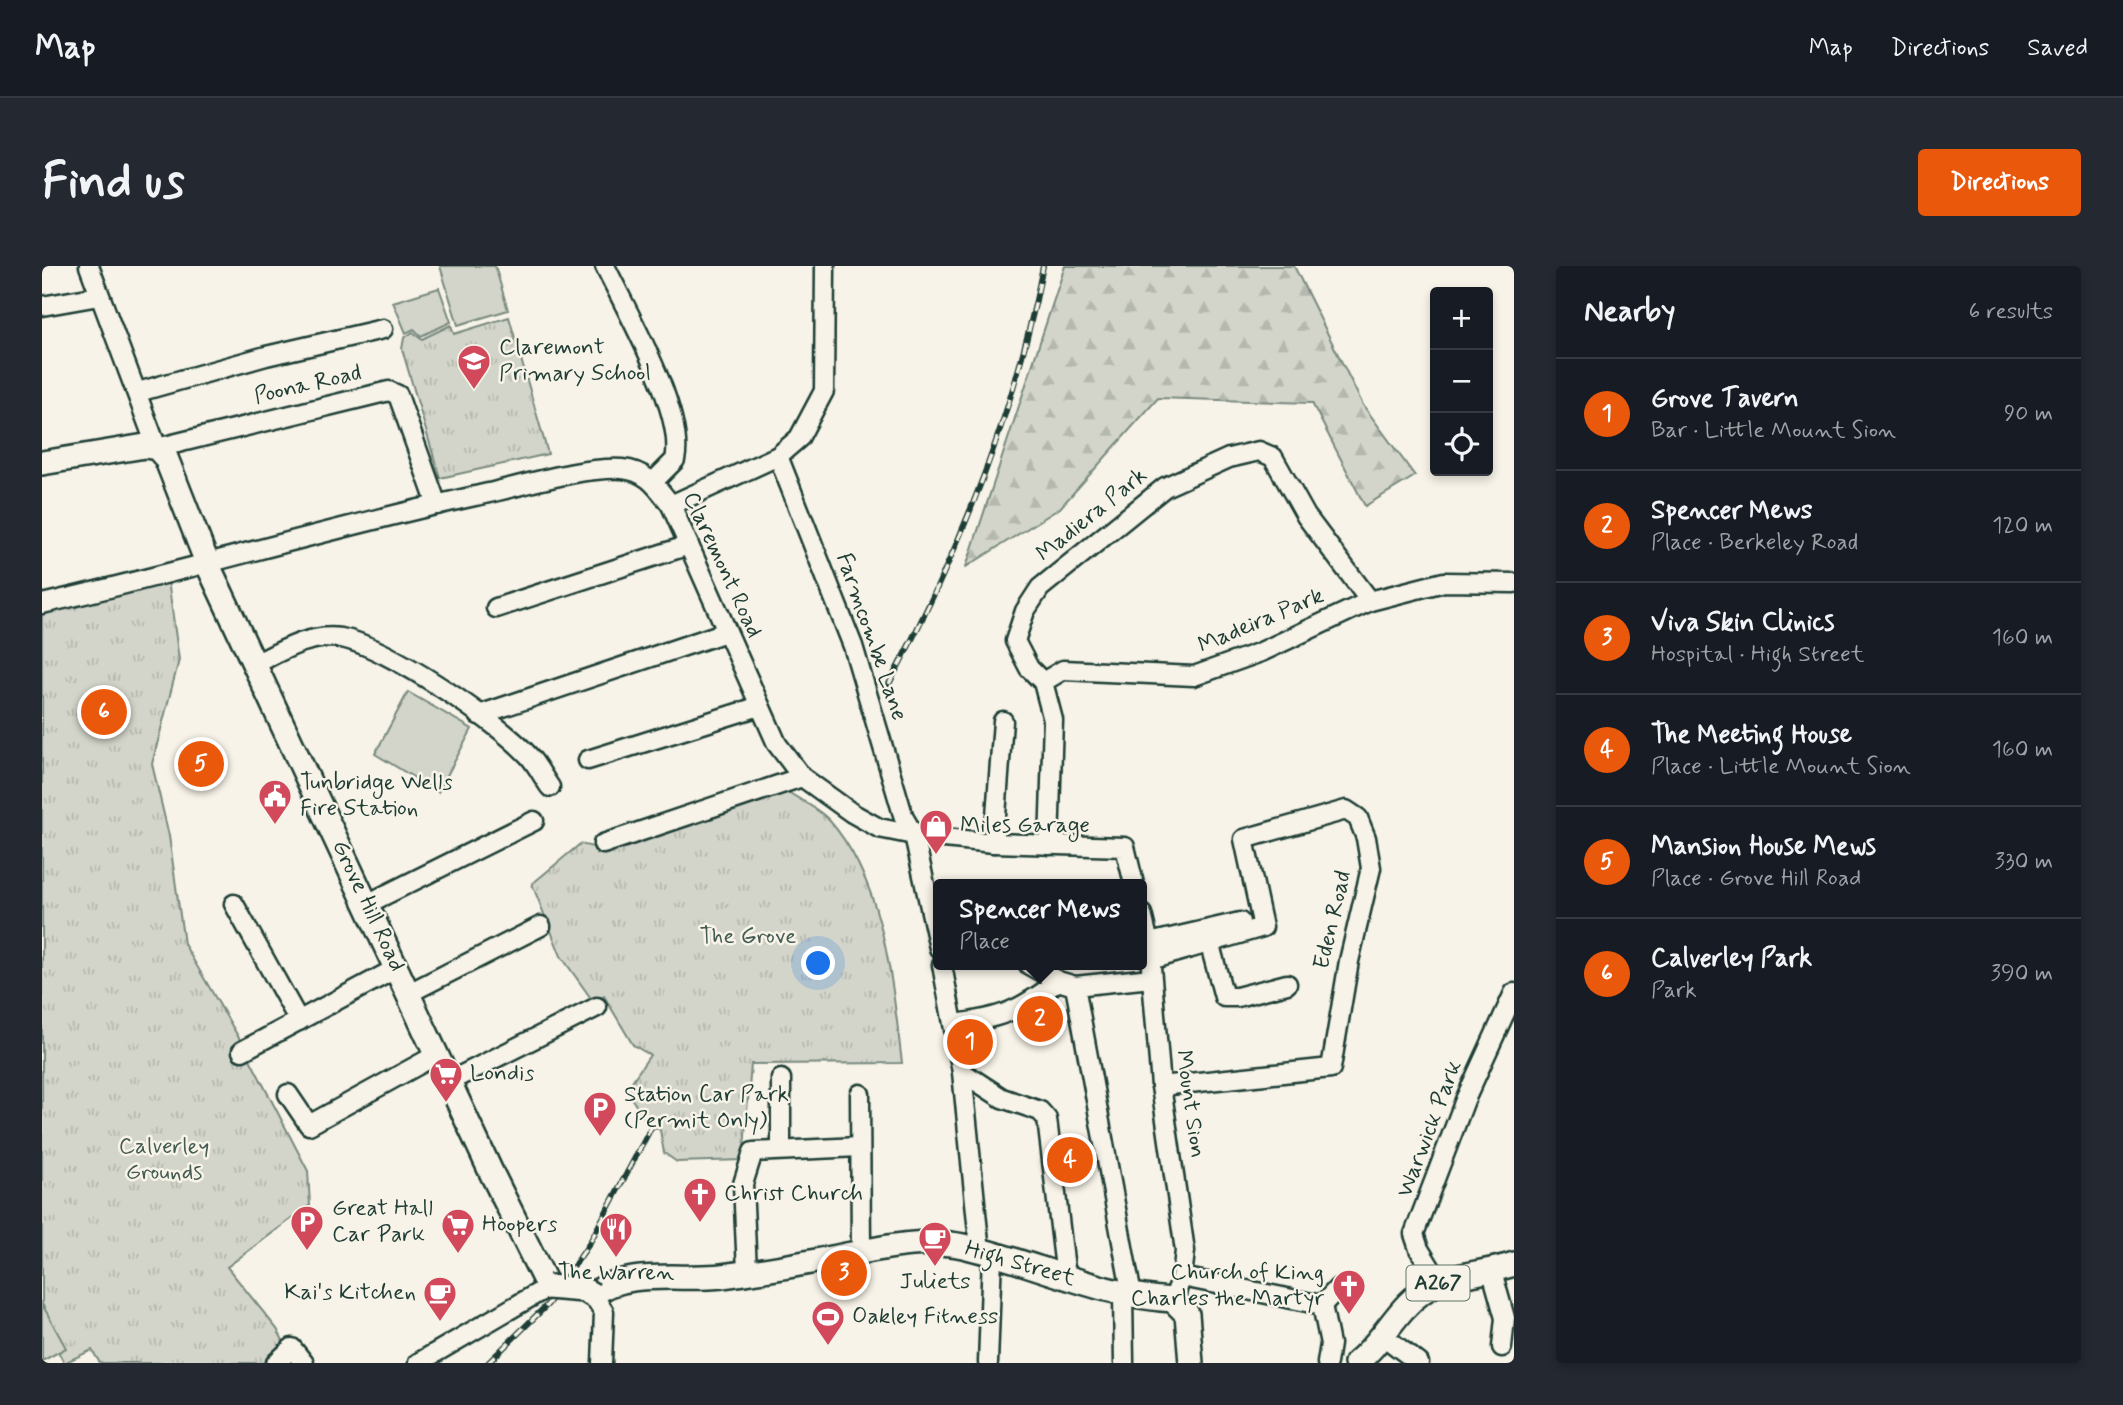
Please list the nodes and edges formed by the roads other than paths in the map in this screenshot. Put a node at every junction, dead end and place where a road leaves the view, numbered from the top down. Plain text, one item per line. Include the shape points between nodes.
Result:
1 (89, 266) edge
2 (605, 266) edge
3 (825, 266) edge
4 (99, 296) junction
5 (42, 306) edge
6 (383, 329) dead end
7 (138, 392) junction
8 (157, 448) junction
9 (778, 456) junction
10 (42, 463) edge
11 (653, 482) junction
12 (437, 505) junction
13 (671, 505) junction
14 (689, 545) junction
15 (208, 565) junction
16 (1514, 583) edge
17 (1370, 601) junction
18 (42, 604) edge
19 (496, 608) dead end
20 (726, 632) junction
21 (256, 664) junction
22 (1043, 682) junction
23 (760, 706) junction
24 (479, 715) junction
25 (1003, 721) dead end
26 (588, 760) dead end
27 (802, 777) junction
28 (550, 787) dead end
29 (534, 821) dead end
30 (914, 835) junction
31 (994, 843) junction
32 (603, 844) dead end
33 (1049, 845) junction
34 (1133, 879) edge
35 (234, 904) dead end
36 (368, 904) junction
37 (933, 921) edge
38 (1240, 922) dead end
39 (541, 926) dead end
40 (1147, 943) edge
41 (1210, 944) junction
42 (1150, 960) junction
43 (1147, 961) edge
44 (397, 968) junction
45 (943, 970) edge
46 (1040, 970) edge
47 (1114, 970) edge
48 (1067, 983) junction
49 (1287, 984) dead end
50 (409, 993) junction
51 (1514, 993) edge
52 (597, 1007) dead end
53 (299, 1021) junction
54 (955, 1024) junction
55 (242, 1051) dead end
56 (438, 1054) junction
57 (962, 1072) junction
58 (781, 1079) dead end
59 (450, 1081) junction
60 (1161, 1086) junction
61 (288, 1094) dead end
62 (860, 1094) dead end
63 (859, 1147) junction
64 (781, 1149) junction
65 (861, 1251) junction
66 (986, 1254) junction
67 (1503, 1268) edge
68 (747, 1272) junction
69 (1066, 1277) junction
70 (1182, 1277) junction
71 (1439, 1282) junction
72 (1352, 1286) dead end
73 (548, 1287) junction
74 (593, 1295) junction
75 (1128, 1295) junction
76 (1173, 1300) junction
77 (1322, 1305) junction
78 (1382, 1336) junction
79 (1502, 1347) dead end
80 (276, 1363) edge
81 (304, 1363) edge
82 (418, 1363) edge
83 (602, 1363) edge
84 (988, 1363) edge
85 (1124, 1363) edge
86 (1191, 1363) edge
87 (1327, 1363) edge
88 (1356, 1363) edge
89 (1419, 1363) edge

1 - 4 street
2 - 11 street via 655,370 675,433 675,460
3 - 9 street via 824,391 799,438
4 - 5 street
4 - 7 street
6 - 7 street
7 - 8 street
8 - 10 main road via 145,446
8 - 12 street, Poona Road via 389,391 398,395
8 - 15 main road, Grove Hill Road via 166,458
9 - 13 street
9 - 30 street, Farmcombe Lane via 853,646 904,818
11 - 12 street, Claremont Road via 637,472 603,471
11 - 13 street, Claremont Road
12 - 15 street, Claremont Road
13 - 14 street, Claremont Road
14 - 19 street
14 - 20 street, Claremont Road
15 - 18 street, Claremont Road
15 - 21 main road, Grove Hill Road
16 - 17 street, Madeira Park via 1444,582
17 - 22 street, Madeira Park via 1261,652 1194,676 1063,670
17 - 22 street, Madiera Park via 1306,516 1273,457 1259,451 1229,458 1165,486 1040,588 1025,611 1015,641 1029,668
20 - 23 street, Claremont Road
20 - 24 street
21 - 24 street via 303,641 339,638 383,651
21 - 36 main road, Grove Hill Road
22 - 33 street via 1053,720
23 - 26 street
23 - 27 street, Claremont Road via 777,744
24 - 28 street via 530,756
25 - 31 street
27 - 30 street, Claremont Road via 879,828
27 - 32 street
29 - 36 street
30 - 31 street
30 - 37 street, Farmcombe Lane
31 - 33 street
33 - 34 street via 1125,847
35 - 53 street
36 - 44 main road, Grove Hill Road
38 - 42 street
39 - 50 street
40 - 42 street, Mount Sion
41 - 42 street, Eden Road
41 - 49 street via 1224,997
41 - 60 street, Eden Road via 1263,927 1244,839 1346,810 1353,812 1366,838 1371,868 1331,1068
42 - 43 street
42 - 60 street, Mount Sion
44 - 50 main road, Grove Hill Road
44 - 53 street
45 - 54 street
46 - 48 street
47 - 48 street
48 - 54 street via 1026,1007 987,1020
48 - 75 street
50 - 56 main road, Grove Hill Road
51 - 71 street, Warwick Park via 1465,1100 1414,1234
52 - 59 street
53 - 55 street
54 - 57 street
56 - 59 main road, Grove Hill Road
56 - 61 street via 309,1125
57 - 66 street
57 - 69 street via 1002,1098 1040,1111 1046,1119
58 - 64 street
59 - 73 main road, Grove Hill Road
60 - 70 street, Mount Sion via 1185,1251
62 - 63 street
63 - 64 street
63 - 65 street
64 - 68 street via 753,1152 743,1184
65 - 66 main road, High Street via 932,1244
65 - 68 main road, High Street
66 - 69 main road, High Street
66 - 84 street
67 - 71 main road, A267
67 - 79 street via 1506,1318
68 - 74 main road, High Street via 630,1280
69 - 75 main road, High Street
70 - 76 street, Mount Sion
70 - 77 street
71 - 78 main road, A267 via 1410,1302
72 - 77 street via 1338,1288
73 - 74 main road, bridge
73 - 82 street
74 - 83 street via 604,1312
75 - 76 main road, High Street
75 - 85 street
76 - 86 main road via 1187,1314
77 - 87 street via 1330,1344
78 - 88 main road, A267
78 - 89 street
80 - 81 street via 292,1348

